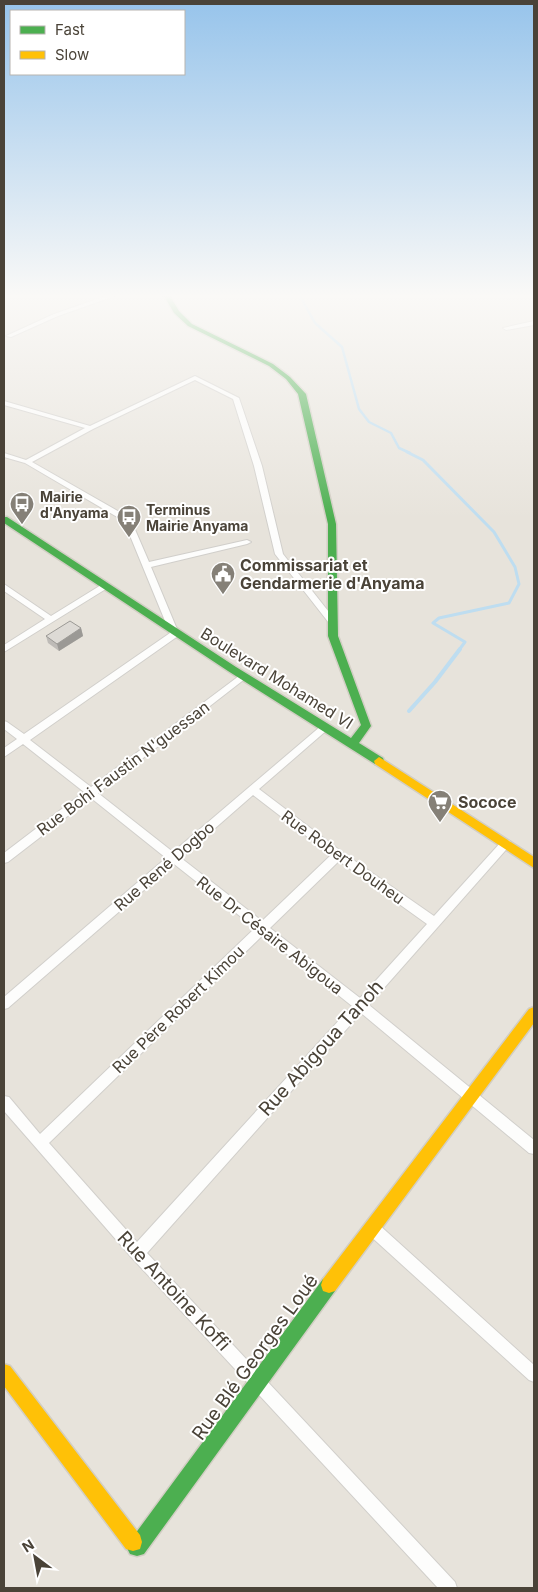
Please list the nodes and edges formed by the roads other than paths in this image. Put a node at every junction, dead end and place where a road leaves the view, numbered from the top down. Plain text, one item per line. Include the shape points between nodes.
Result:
1 (278, 370) edge
2 (4, 403) edge
3 (91, 428) junction
4 (4, 455) edge
5 (27, 462) junction
6 (4, 519) edge
7 (247, 542) dead end
8 (147, 565) junction
9 (106, 586) junction
10 (4, 587) edge
11 (50, 619) junction
12 (332, 621) junction
13 (175, 634) junction
14 (4, 649) edge
15 (243, 676) junction
16 (4, 724) edge
17 (324, 728) junction
18 (24, 740) junction
19 (352, 744) junction
20 (4, 754) edge
21 (253, 790) junction
22 (90, 792) junction
23 (506, 844) junction
24 (338, 855) junction
25 (173, 858) junction
26 (4, 859) edge
27 (534, 863) edge
28 (434, 924) junction
29 (261, 929) junction
30 (4, 1004) edge
31 (360, 1005) junction
32 (534, 1013) edge
33 (469, 1096) junction
34 (4, 1102) edge
35 (40, 1143) junction
36 (534, 1148) edge
37 (372, 1228) junction
38 (137, 1253) junction
39 (4, 1372) edge
40 (534, 1374) edge
41 (257, 1382) junction
42 (449, 1588) edge

1 - 12 street via 296,384 302,394 332,524
2 - 3 street
3 - 5 street
3 - 12 street via 195,378 236,398 258,466 278,554
4 - 5 street
5 - 8 street via 127,520
6 - 9 street, Boulevard Mohamed VI
7 - 8 street
8 - 13 street
9 - 11 street
9 - 13 street, Boulevard Mohamed VI
10 - 11 street
11 - 14 street
12 - 19 street via 333,636 366,726
13 - 15 street, Boulevard Mohamed VI
13 - 18 street
15 - 17 street, Boulevard Mohamed VI
15 - 22 street, Rue Bohi Faustin N'guessan
16 - 18 street, Rue Dr Césaire Abigoua
17 - 19 street, Boulevard Mohamed VI
17 - 21 street, Rue René Dogbo
18 - 20 street
18 - 22 street, Rue Dr Césaire Abigoua
19 - 23 street, Boulevard Mohamed VI
21 - 24 street, Rue Robert Douheu
21 - 25 street, Rue René Dogbo
22 - 25 street, Rue Dr Césaire Abigoua
22 - 26 street, Rue Bohi Faustin N'guessan
23 - 27 street, Boulevard Mohamed VI
23 - 28 street, Rue Abigoua Tanoh
24 - 28 street, Rue Robert Douheu
24 - 29 street, Rue Père Robert Kimou
25 - 29 street, Rue Dr Césaire Abigoua
25 - 30 street, Rue René Dogbo
28 - 31 street, Rue Abigoua Tanoh
29 - 31 street, Rue Dr Césaire Abigoua
29 - 35 street, Rue Père Robert Kimou
31 - 33 street, Rue Dr Césaire Abigoua
31 - 38 street, Rue Abigoua Tanoh
32 - 33 street, Rue Blé Georges Loué
33 - 36 street, Rue Dr Césaire Abigoua
33 - 37 street, Rue Blé Georges Loué
34 - 35 street, Rue Antoine Koffi
35 - 38 street, Rue Antoine Koffi
37 - 40 street
37 - 41 street, Rue Blé Georges Loué
38 - 41 street, Rue Antoine Koffi
39 - 41 street, Rue Blé Georges Loué via 137,1547
41 - 42 street, Rue Antoine Koffi

